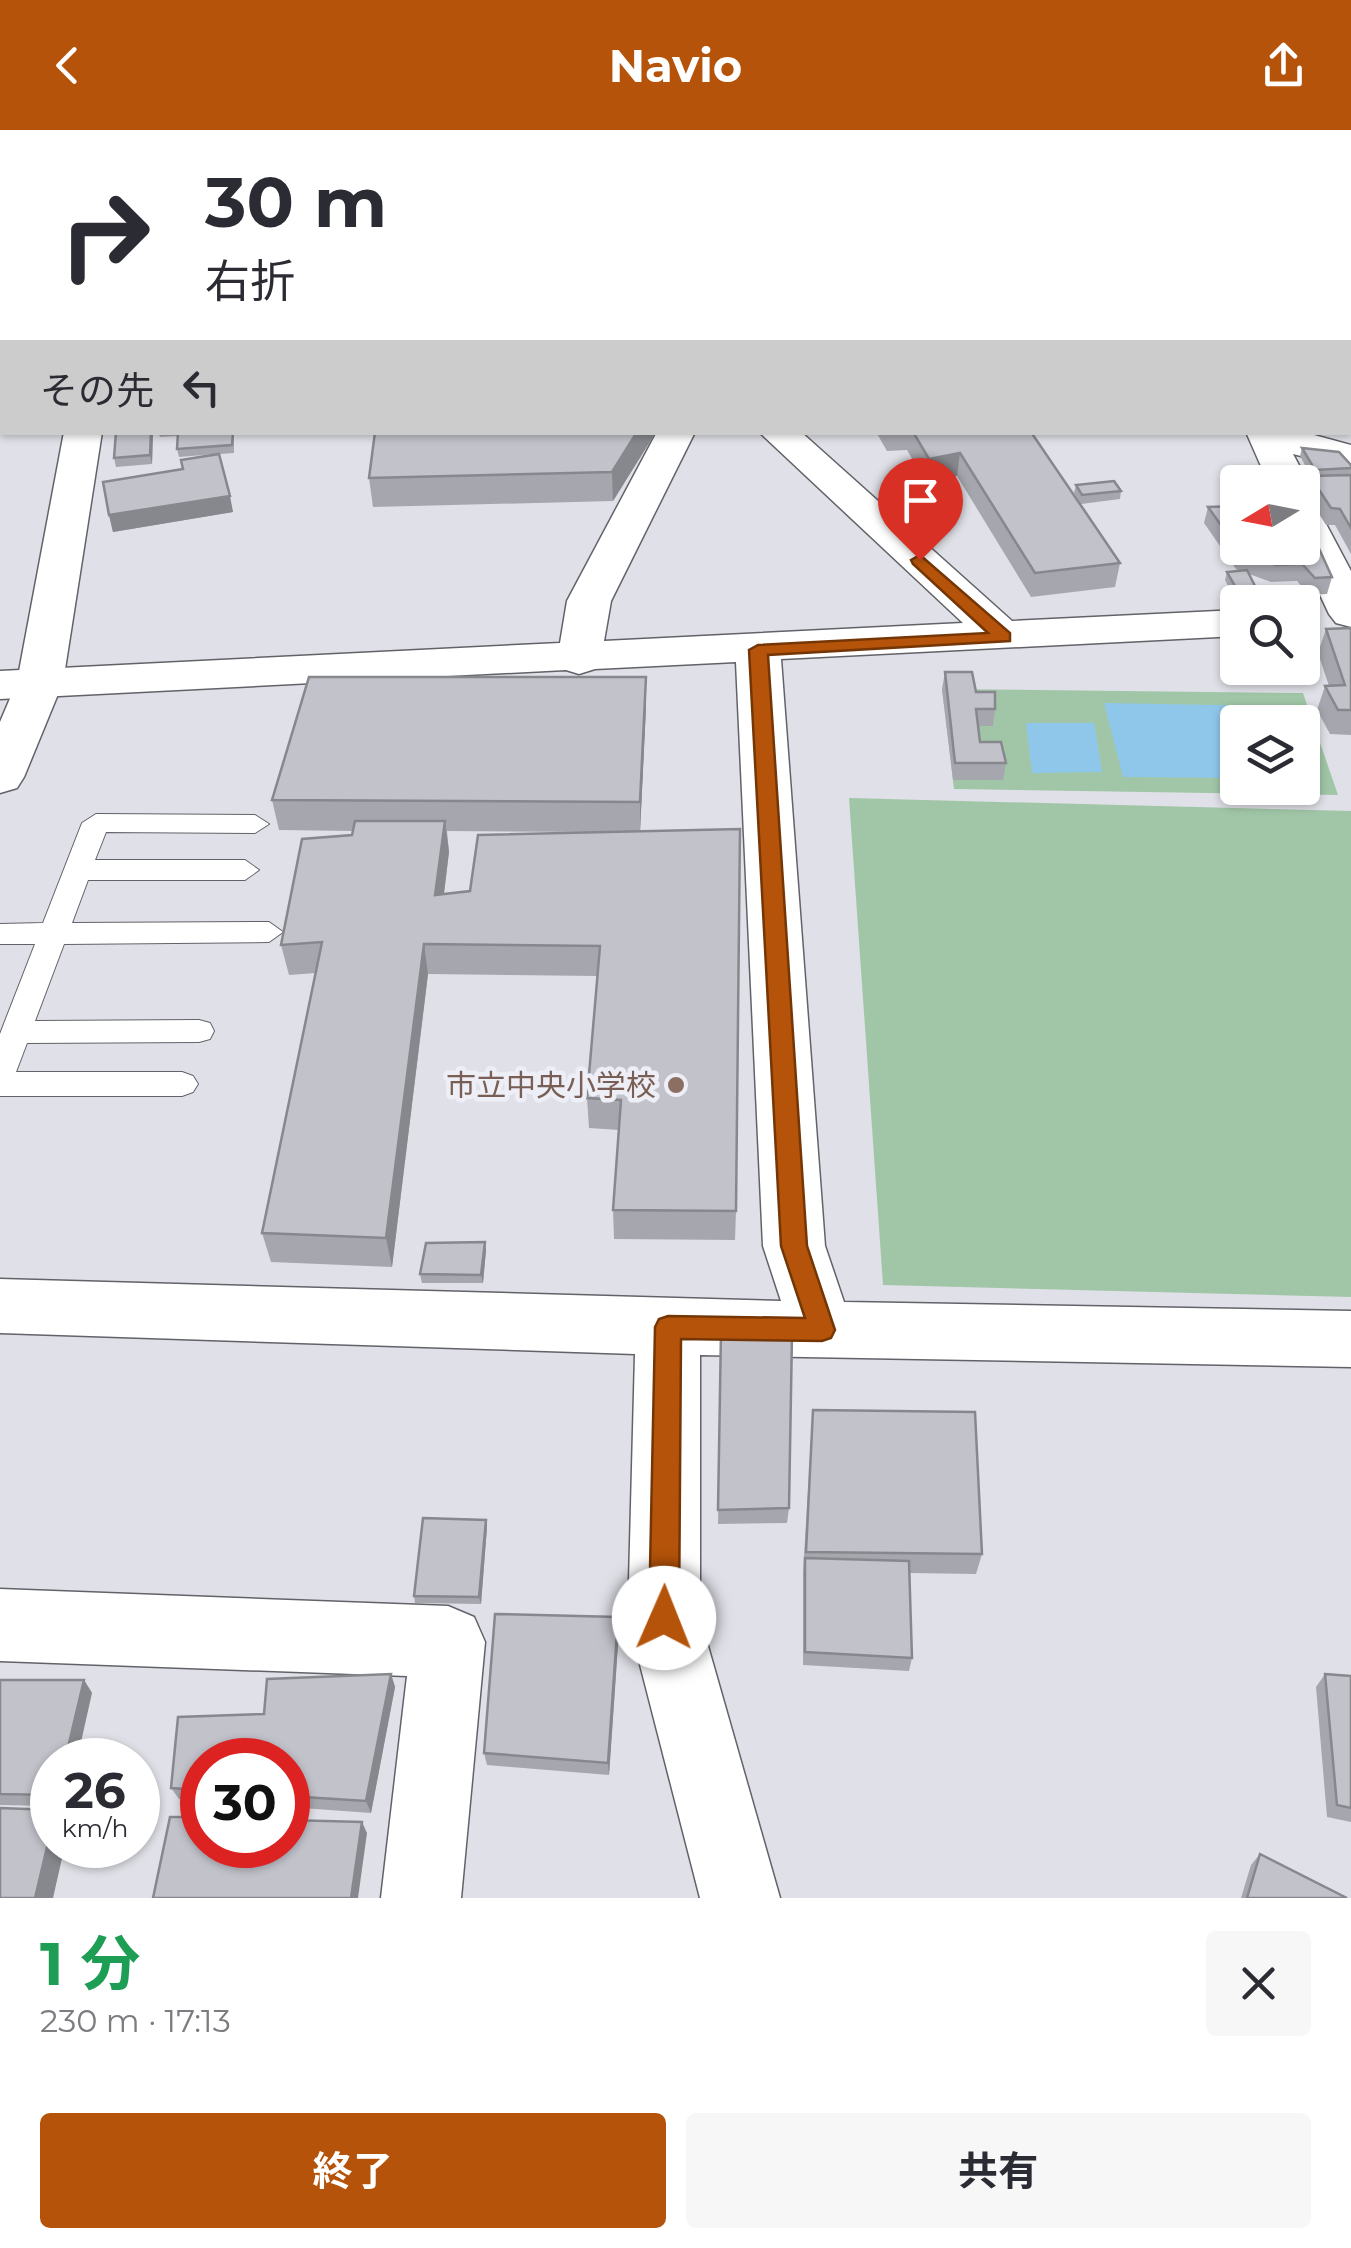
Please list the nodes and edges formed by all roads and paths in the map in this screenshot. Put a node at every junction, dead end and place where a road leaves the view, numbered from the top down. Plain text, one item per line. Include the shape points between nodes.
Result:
1 (82, 435) edge
2 (674, 435) edge
3 (781, 435) edge
4 (1264, 435) edge
5 (1268, 435) edge
6 (1351, 456) edge
7 (1280, 465) edge
8 (1320, 551) edge
9 (1351, 615) edge
10 (1320, 617) edge
11 (1220, 623) edge
12 (1004, 637) junction
13 (758, 650) junction
14 (578, 660) junction
15 (20, 684) edge
16 (0, 777) edge
17 (255, 824) dead end
18 (78, 870) junction
19 (245, 870) dead end
20 (268, 932) dead end
21 (55, 933) junction
22 (0, 934) edge
23 (16, 1032) junction
24 (199, 1032) dead end
25 (0, 1073) edge
26 (0, 1084) edge
27 (182, 1084) dead end
28 (0, 1306) edge
29 (668, 1327) junction
30 (822, 1330) junction
31 (1351, 1339) edge
32 (0, 1625) edge
33 (421, 1898) edge
34 (740, 1898) edge

1 - 15 street
2 - 14 street via 589,601
3 - 12 street
4 - 7 street
5 - 6 street
8 - 9 street
9 - 10 street
11 - 12 street
12 - 13 street
13 - 14 street
13 - 30 street via 794,1246
14 - 15 street
15 - 16 street
17 - 18 lane via 96,823
18 - 19 lane
18 - 21 lane
20 - 21 lane
21 - 22 lane
21 - 23 lane
23 - 24 lane
23 - 25 lane
26 - 27 lane
28 - 29 street
29 - 30 street
29 - 34 street via 664,1618
30 - 31 street
32 - 33 street via 448,1642

